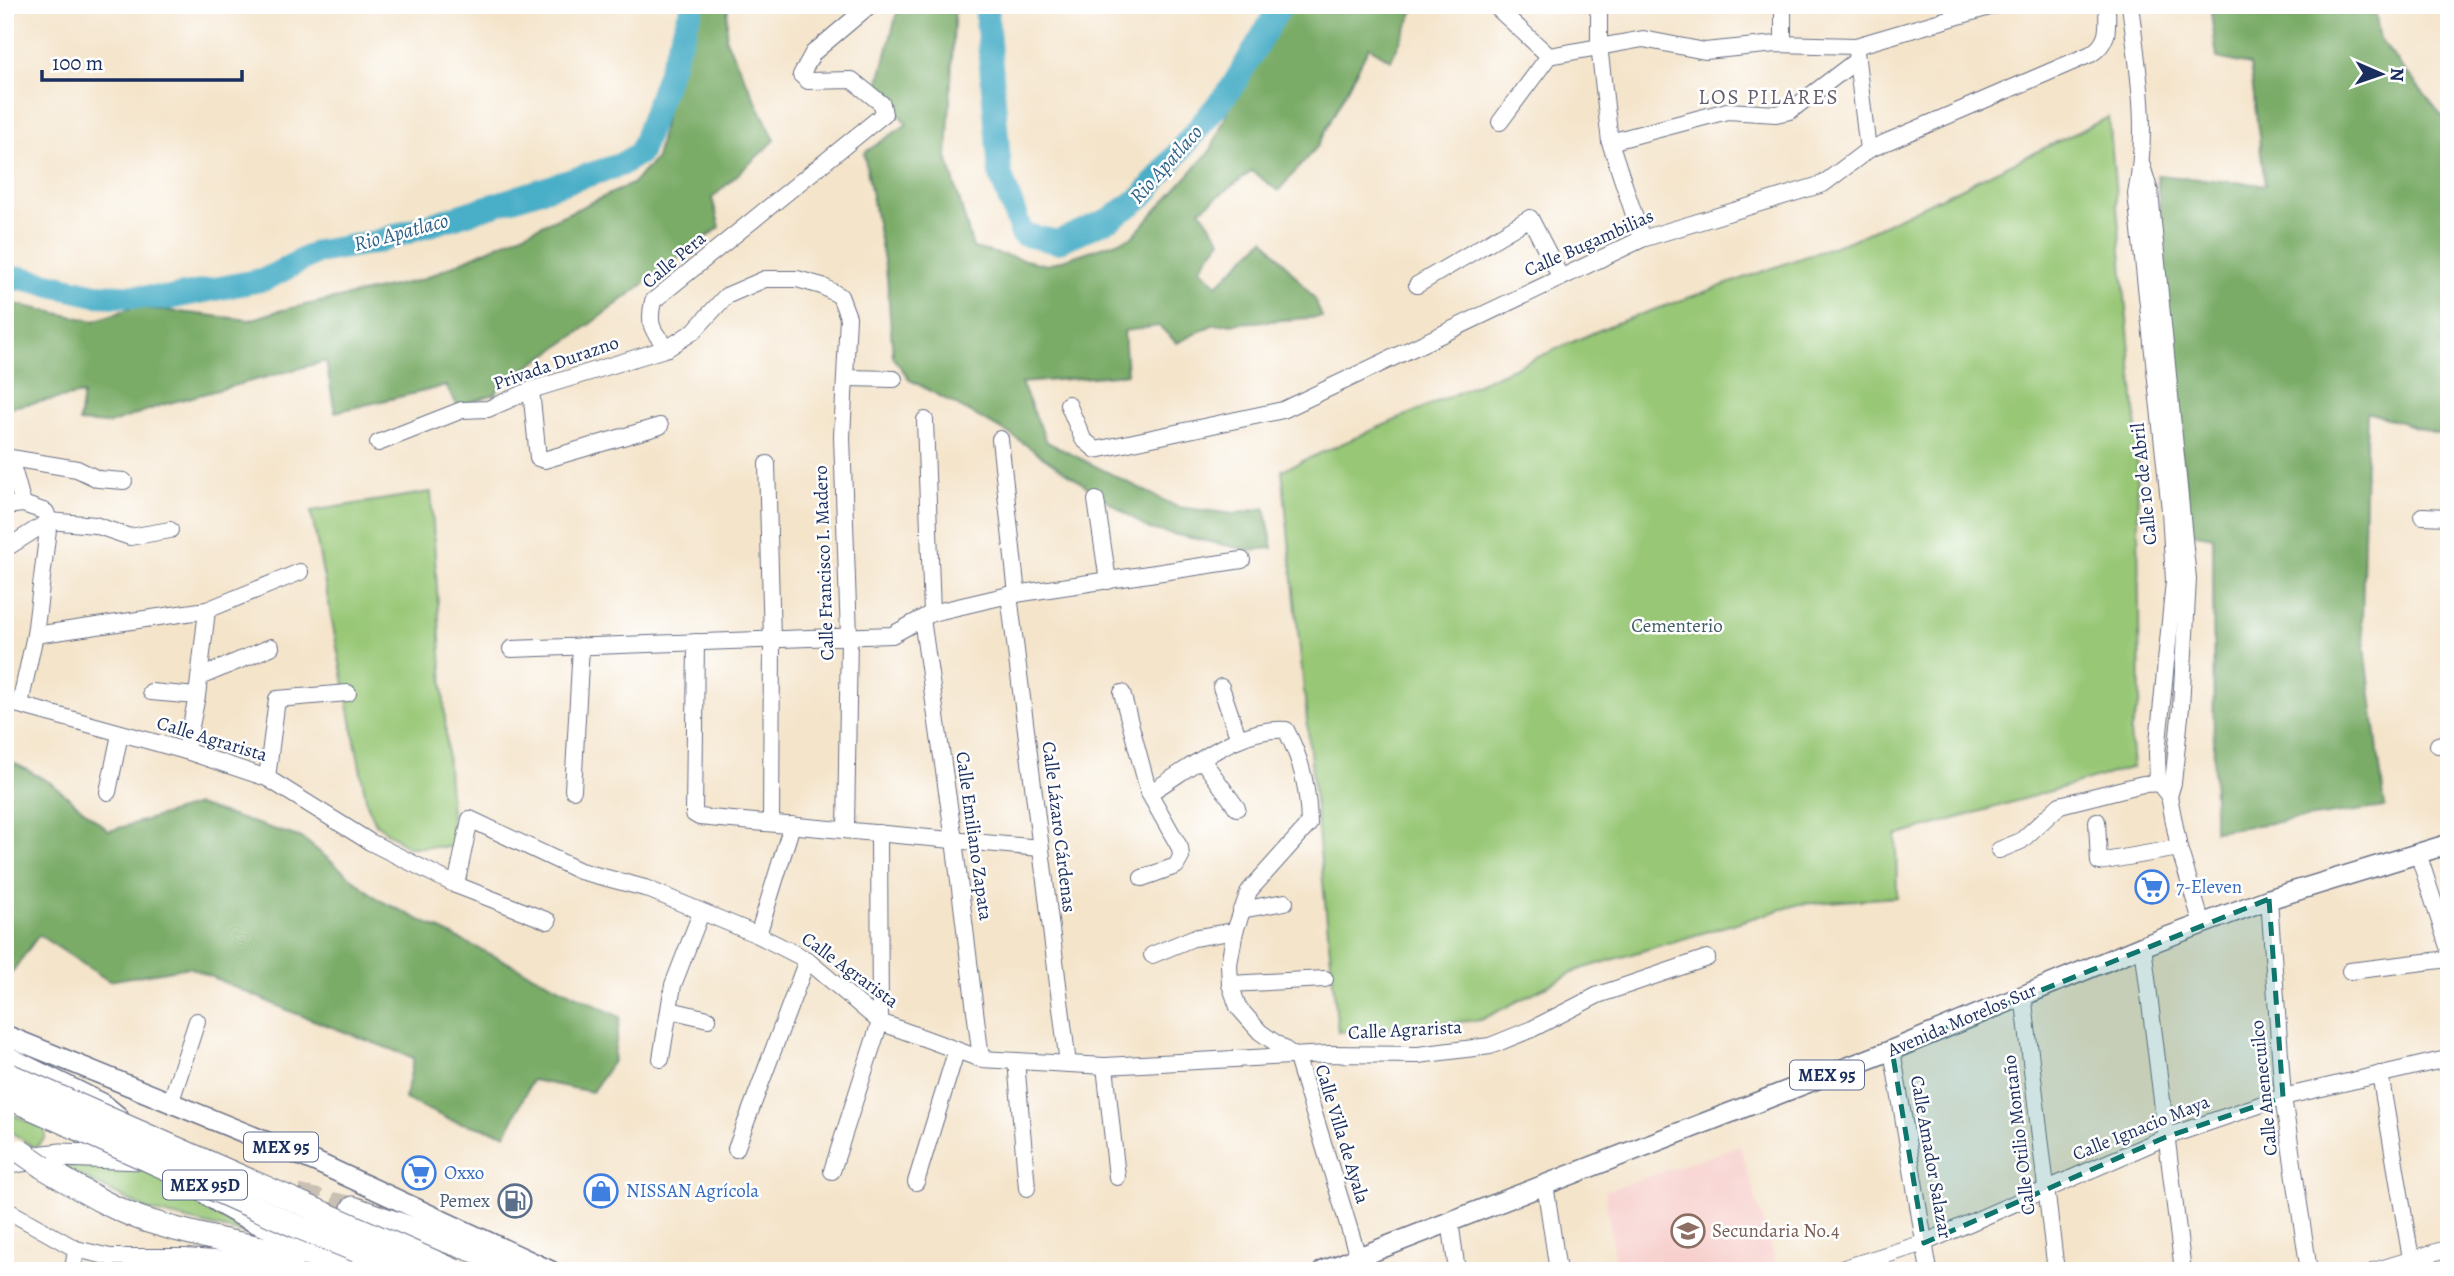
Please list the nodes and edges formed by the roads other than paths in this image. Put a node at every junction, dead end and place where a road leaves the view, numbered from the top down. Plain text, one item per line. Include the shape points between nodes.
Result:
1 (870, 5) edge
2 (1494, 5) edge
3 (1595, 5) edge
4 (1783, 5) edge
5 (1996, 5) edge
6 (2107, 5) edge
7 (2130, 5) edge
8 (1599, 44) junction
9 (1783, 44) junction
10 (1856, 53) junction
11 (1549, 56) junction
12 (1504, 118) dead end
13 (1610, 142) junction
14 (1868, 150) junction
15 (1642, 239) junction
16 (1561, 278) junction
17 (1417, 285) dead end
18 (668, 348) junction
19 (847, 378) junction
20 (894, 379) dead end
21 (531, 390) junction
22 (1068, 404) dead end
23 (925, 420) dead end
24 (660, 426) dead end
25 (1000, 439) dead end
26 (377, 443) dead end
27 (5, 457) edge
28 (767, 464) dead end
29 (5, 470) edge
30 (124, 481) dead end
31 (1096, 500) dead end
32 (23, 504) junction
33 (5, 506) edge
34 (2422, 516) dead end
35 (47, 517) junction
36 (2449, 517) edge
37 (170, 530) dead end
38 (5, 549) edge
39 (1242, 560) dead end
40 (300, 572) dead end
41 (1108, 581) junction
42 (1013, 594) junction
43 (207, 610) junction
44 (927, 616) junction
45 (35, 635) junction
46 (849, 636) junction
47 (772, 639) junction
48 (696, 642) junction
49 (581, 646) junction
50 (271, 647) dead end
51 (512, 649) dead end
52 (200, 677) junction
53 (1221, 687) dead end
54 (150, 692) dead end
55 (348, 693) dead end
56 (1122, 693) dead end
57 (197, 696) junction
58 (13, 702) edge
59 (120, 734) junction
60 (1238, 737) junction
61 (186, 751) junction
62 (1203, 761) junction
63 (267, 778) junction
64 (2167, 787) junction
65 (573, 790) dead end
66 (108, 792) dead end
67 (1149, 793) junction
68 (1237, 808) dead end
69 (2097, 821) dead end
70 (771, 823) junction
71 (792, 825) junction
72 (846, 830) junction
73 (879, 833) junction
74 (954, 840) junction
75 (2449, 844) edge
76 (1040, 848) junction
77 (2179, 848) junction
78 (1999, 850) dead end
79 (2418, 853) junction
80 (1142, 878) dead end
81 (456, 885) junction
82 (2269, 899) junction
83 (1286, 902) dead end
84 (1241, 910) junction
85 (701, 913) junction
86 (548, 921) dead end
87 (2202, 924) junction
88 (1235, 931) junction
89 (758, 935) junction
90 (2143, 946) junction
91 (2449, 950) edge
92 (1152, 955) dead end
93 (1707, 958) dead end
94 (2449, 959) edge
95 (807, 960) junction
96 (2350, 971) dead end
97 (1325, 978) dead end
98 (1230, 984) junction
99 (2022, 994) junction
100 (670, 1010) junction
101 (708, 1018) dead end
102 (197, 1021) dead end
103 (880, 1022) junction
104 (5, 1035) edge
105 (1892, 1050) junction
106 (956, 1052) junction
107 (5, 1055) edge
108 (1297, 1058) junction
109 (661, 1059) dead end
110 (981, 1059) junction
111 (2442, 1060) dead end
112 (1016, 1061) junction
113 (1068, 1064) junction
114 (1105, 1066) junction
115 (5, 1073) edge
116 (2380, 1074) junction
117 (5, 1093) edge
118 (2283, 1097) junction
119 (171, 1101) junction
120 (2166, 1137) junction
121 (736, 1149) dead end
122 (10, 1151) edge
123 (832, 1171) dead end
124 (1117, 1177) dead end
125 (916, 1182) dead end
126 (1545, 1184) junction
127 (1027, 1188) dead end
128 (2046, 1189) junction
129 (353, 1208) tunnel mouth
130 (5, 1209) edge
131 (1450, 1221) junction
132 (1924, 1243) junction
133 (2449, 1248) edge
134 (76, 1249) junction
135 (1358, 1256) junction
136 (2412, 1265) edge
137 (367, 1267) edge
138 (73, 1271) edge
139 (296, 1271) edge
140 (407, 1271) edge
141 (415, 1271) edge
142 (455, 1271) edge
143 (532, 1271) edge
144 (551, 1271) edge
145 (1323, 1271) edge
146 (1457, 1271) edge
147 (1558, 1271) edge
148 (1835, 1271) edge
149 (1929, 1271) edge
150 (2056, 1271) edge
151 (2183, 1271) edge
152 (2309, 1271) edge
153 (2374, 1271) edge

1 - 18 street, Calle Pera via 813,53 801,75 808,81 852,80 882,104 884,114 653,301 652,332
2 - 11 street
3 - 8 street
4 - 9 street
5 - 10 street
6 - 14 street, Calle Bugambilias via 2107,36 2103,46 2091,54
7 - 64 street, Calle 10 de Abril via 2144,117 2136,194 2174,581 2157,753
8 - 9 street via 1643,39 1705,51
8 - 11 street
8 - 13 street
9 - 10 street
10 - 13 street via 1790,111 1727,111
10 - 14 street
11 - 12 street
13 - 15 street
14 - 15 street, Calle Bugambilias via 1823,184
15 - 16 street, Calle Bugambilias
16 - 17 street via 1531,218
16 - 22 street, Calle Bugambilias via 1283,410 1096,450 1083,439
18 - 19 street, Calle Francisco I. Madero via 694,331 726,296 765,279 797,279 840,296 848,317
18 - 21 street, Privada Durazno
19 - 20 street
19 - 46 street, Calle Francisco I. Madero via 842,437
21 - 24 street via 538,458 544,460
21 - 26 street, Privada Durazno via 488,409 462,410
23 - 44 street, Calle Emiliano Zapata
25 - 42 street, Calle Lázaro Cárdenas
27 - 30 street
28 - 47 street
29 - 32 street via 15,472
31 - 41 street
32 - 33 street
32 - 35 street
34 - 36 street
35 - 37 street via 130,537
35 - 38 street
35 - 45 street
39 - 41 street
40 - 43 street
41 - 42 street
42 - 44 street
42 - 76 street, Calle Lázaro Cárdenas
43 - 45 street
43 - 52 street
44 - 46 street via 891,635
44 - 74 street, Calle Emiliano Zapata
45 - 58 street
46 - 47 street
46 - 72 street, Calle Francisco I. Madero
47 - 48 street
47 - 70 street
48 - 49 street
48 - 70 street via 694,814
49 - 51 street
49 - 65 street
50 - 52 street
52 - 57 street
53 - 60 street
54 - 57 street
55 - 63 street via 277,699
56 - 67 street
57 - 61 street
58 - 59 street, Calle Agrarista
59 - 61 street, Calle Agrarista
59 - 66 street
60 - 62 street, Calle Villa de Ayala
60 - 84 street, Calle Villa de Ayala via 1267,728 1286,730 1300,757 1309,824 1249,891
61 - 63 street, Calle Agrarista
62 - 67 street, Calle Villa de Ayala
62 - 68 street
63 - 81 street, Calle Agrarista via 370,842
64 - 77 street, Calle 10 de Abril
64 - 78 street via 2060,805 2021,841
67 - 80 street via 1180,848 1181,858 1176,866
69 - 77 street via 2099,862
70 - 71 street
71 - 72 street
71 - 89 street
72 - 73 street
73 - 74 street
73 - 103 street
74 - 76 street
74 - 110 street, Calle Emiliano Zapata
75 - 79 main road, Avenida Morelos Sur / MEX 95
76 - 113 street, Calle Lázaro Cárdenas
77 - 87 street, Calle 10 de Abril
79 - 82 main road, Avenida Morelos Sur / MEX 95
79 - 91 street
81 - 85 street, Calle Agrarista via 470,819 580,871 645,888
81 - 86 street
82 - 87 main road, Avenida Morelos Sur / MEX 95
82 - 118 street, Calle Anenecuilco
83 - 84 street
84 - 88 street, Calle Villa de Ayala
85 - 89 street, Calle Agrarista
85 - 100 street via 673,985
87 - 90 main road, Avenida Morelos Sur / MEX 95
88 - 92 street via 1193,938
88 - 98 street, Calle Villa de Ayala
89 - 95 street, Calle Agrarista
90 - 99 main road, Avenida Morelos Sur / MEX 95
90 - 120 street
93 - 108 street, Calle Agrarista via 1598,995 1490,1046 1418,1055
94 - 96 street
95 - 103 street, Calle Agrarista
95 - 121 street
97 - 98 street
98 - 108 street, Calle Villa de Ayala via 1238,1007 1260,1032
99 - 105 main road, Avenida Morelos Sur / MEX 95
99 - 128 street, Calle Otilio Montaño
100 - 101 street
100 - 109 street
102 - 119 street
103 - 106 street, Calle Agrarista
103 - 123 street
104 - 119 main road, MEX 95
105 - 126 main road, Avenida Morelos Sur / MEX 95
105 - 132 street, Calle Amador Salazar
106 - 110 street, Calle Agrarista
106 - 125 street
107 - 137 main road via 102,1104 231,1213
108 - 114 street, Calle Agrarista
108 - 135 street, Calle Villa de Ayala
110 - 112 street, Calle Agrarista
111 - 116 street, Calle Ignacio Maya
112 - 113 street, Calle Agrarista
112 - 127 street
113 - 114 street, Calle Agrarista
114 - 124 street
115 - 142 highway, MEX 95D, bridge
116 - 118 street, Calle Ignacio Maya
116 - 136 street
117 - 122 highway via 156,1161
117 - 140 highway, MEX 95D, bridge via 296,1226
118 - 120 street, Calle Ignacio Maya
118 - 152 street, Calle Anenecuilco
119 - 144 main road, MEX 95 via 352,1177
120 - 128 street, Calle Ignacio Maya
120 - 151 street
122 - 137 highway, bridge via 147,1221
126 - 131 main road, Avenida Morelos Sur / MEX 95
126 - 147 street
128 - 132 street, Calle Ignacio Maya
128 - 150 street, Calle Otilio Montaño
129 - 143 highway
130 - 134 street
131 - 135 main road, Avenida Morelos Sur / MEX 95
131 - 146 street
132 - 148 street, Calle Ignacio Maya
132 - 149 street, Calle Amador Salazar
133 - 136 street
134 - 138 street
134 - 139 street via 110,1257 244,1261
135 - 145 main road, Avenida Morelos Sur / MEX 95
136 - 153 street
137 - 141 main road

